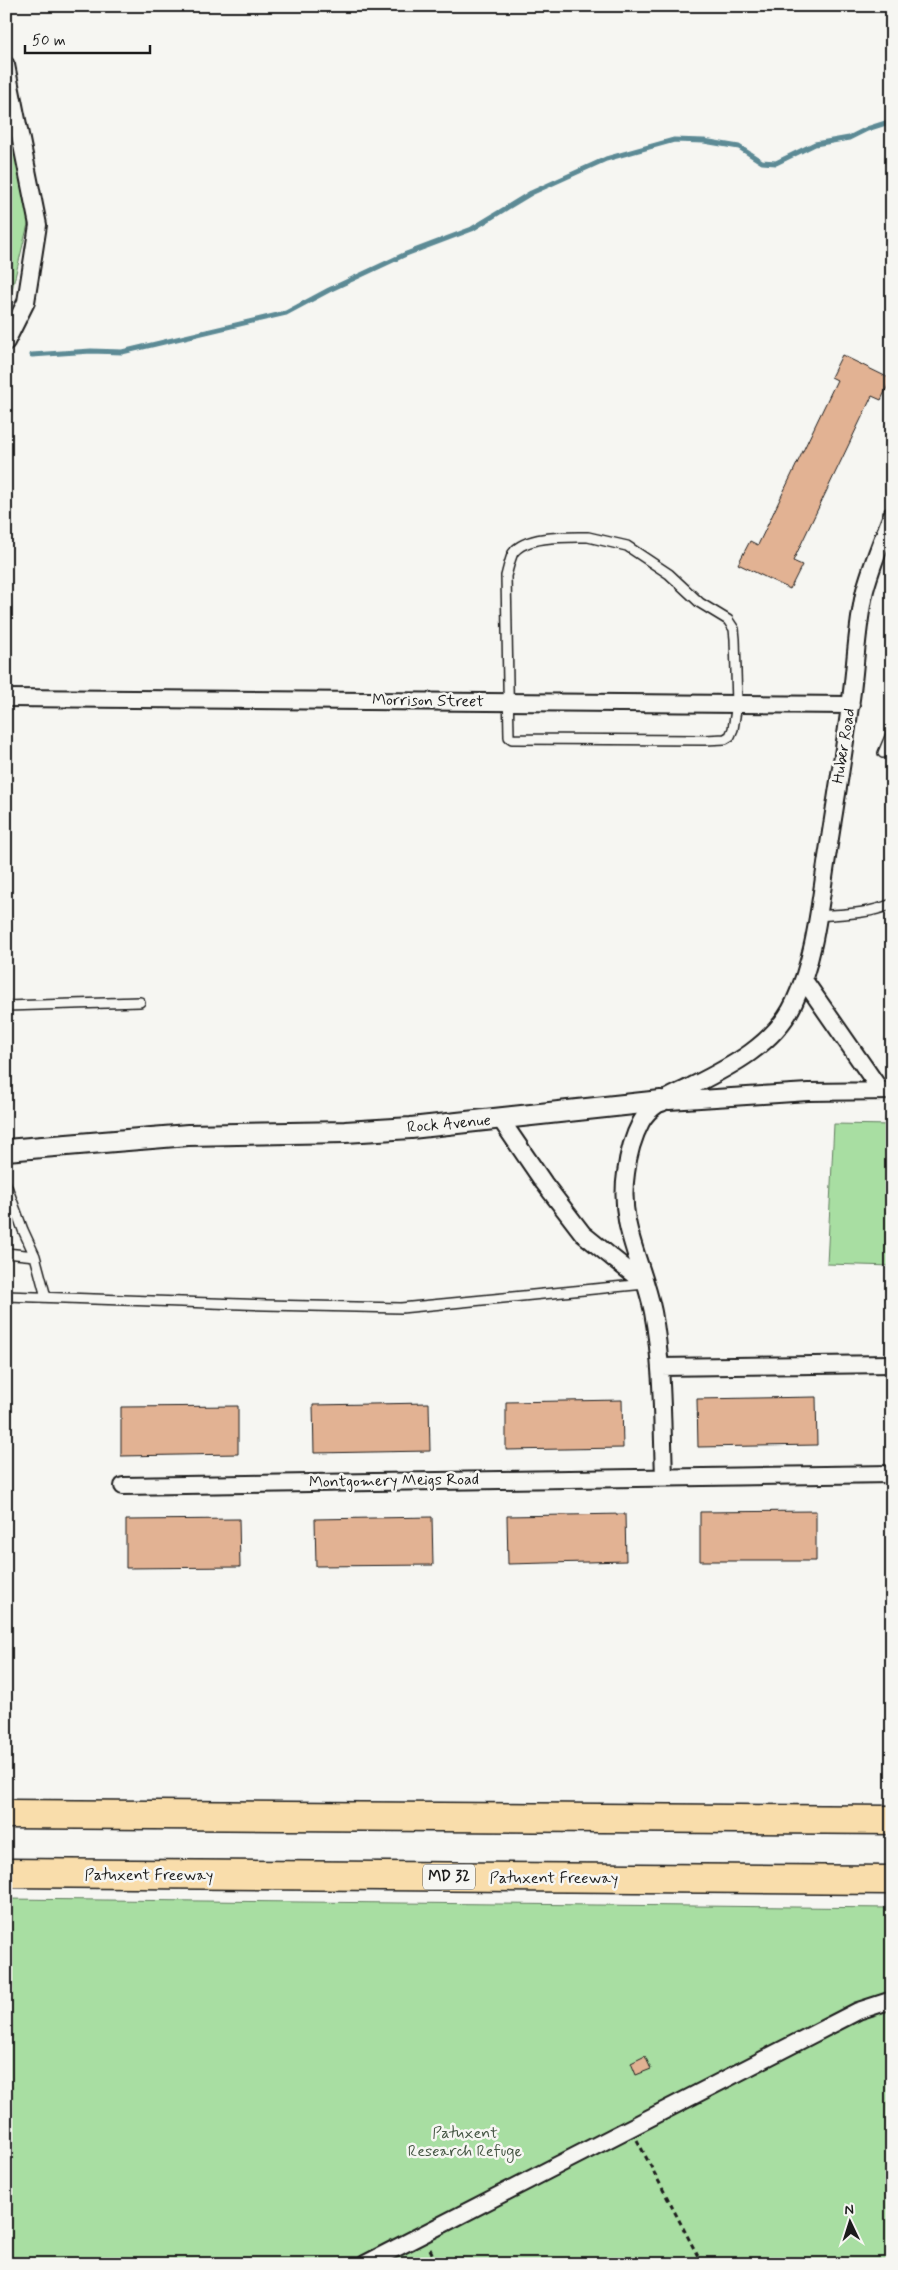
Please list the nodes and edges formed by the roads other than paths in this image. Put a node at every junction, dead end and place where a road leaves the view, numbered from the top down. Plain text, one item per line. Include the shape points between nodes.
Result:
1 (6, 65) edge
2 (9, 88) edge
3 (6, 342) edge
4 (892, 515) edge
5 (6, 698) edge
6 (507, 702) junction
7 (737, 704) junction
8 (850, 705) junction
9 (892, 732) edge
10 (883, 753) dead end
11 (892, 904) edge
12 (892, 908) edge
13 (880, 909) junction
14 (818, 916) junction
15 (804, 980) junction
16 (140, 1002) dead end
17 (6, 1006) edge
18 (886, 1091) edge
19 (661, 1101) junction
20 (501, 1120) junction
21 (6, 1150) edge
22 (6, 1184) edge
23 (6, 1253) edge
24 (35, 1256) junction
25 (645, 1284) junction
26 (6, 1296) edge
27 (46, 1297) junction
28 (892, 1364) edge
29 (660, 1368) junction
30 (892, 1474) edge
31 (664, 1477) junction
32 (123, 1486) dead end
33 (6, 1814) edge
34 (892, 1820) edge
35 (6, 1873) edge
36 (892, 1880) edge
37 (892, 2000) edge
38 (366, 2264) edge

1 - 2 street
2 - 3 street via 38,225 26,302
4 - 8 street, Huber Road via 865,591
5 - 6 street, Morrison Street
6 - 7 street, Morrison Street
6 - 7 lane via 508,732 512,739 598,740 725,739 733,730
6 - 7 lane via 506,576 514,553 525,543 588,537 628,546 669,574 700,603 728,620 734,628
7 - 8 street, Morrison Street
8 - 14 street, Huber Road
9 - 10 lane
11 - 13 lane
12 - 13 lane
13 - 14 lane
14 - 15 street, Huber Road
15 - 18 street
15 - 19 street, Huber Road via 792,1007 763,1043 725,1069
16 - 17 lane
18 - 19 street, Rock Avenue
19 - 20 street, Rock Avenue
19 - 25 street via 642,1120 626,1173 624,1209 630,1243
20 - 21 street, Rock Avenue via 345,1132 188,1135
20 - 25 street via 583,1234
22 - 24 lane
23 - 24 lane
24 - 27 lane
25 - 27 lane via 401,1308
25 - 29 street
26 - 27 lane
28 - 29 street
29 - 31 street
30 - 31 street, Montgomery Meigs Road
31 - 32 street, Montgomery Meigs Road
33 - 34 highway
35 - 36 highway, Patuxent Freeway / MD 32
37 - 38 street via 858,2012

